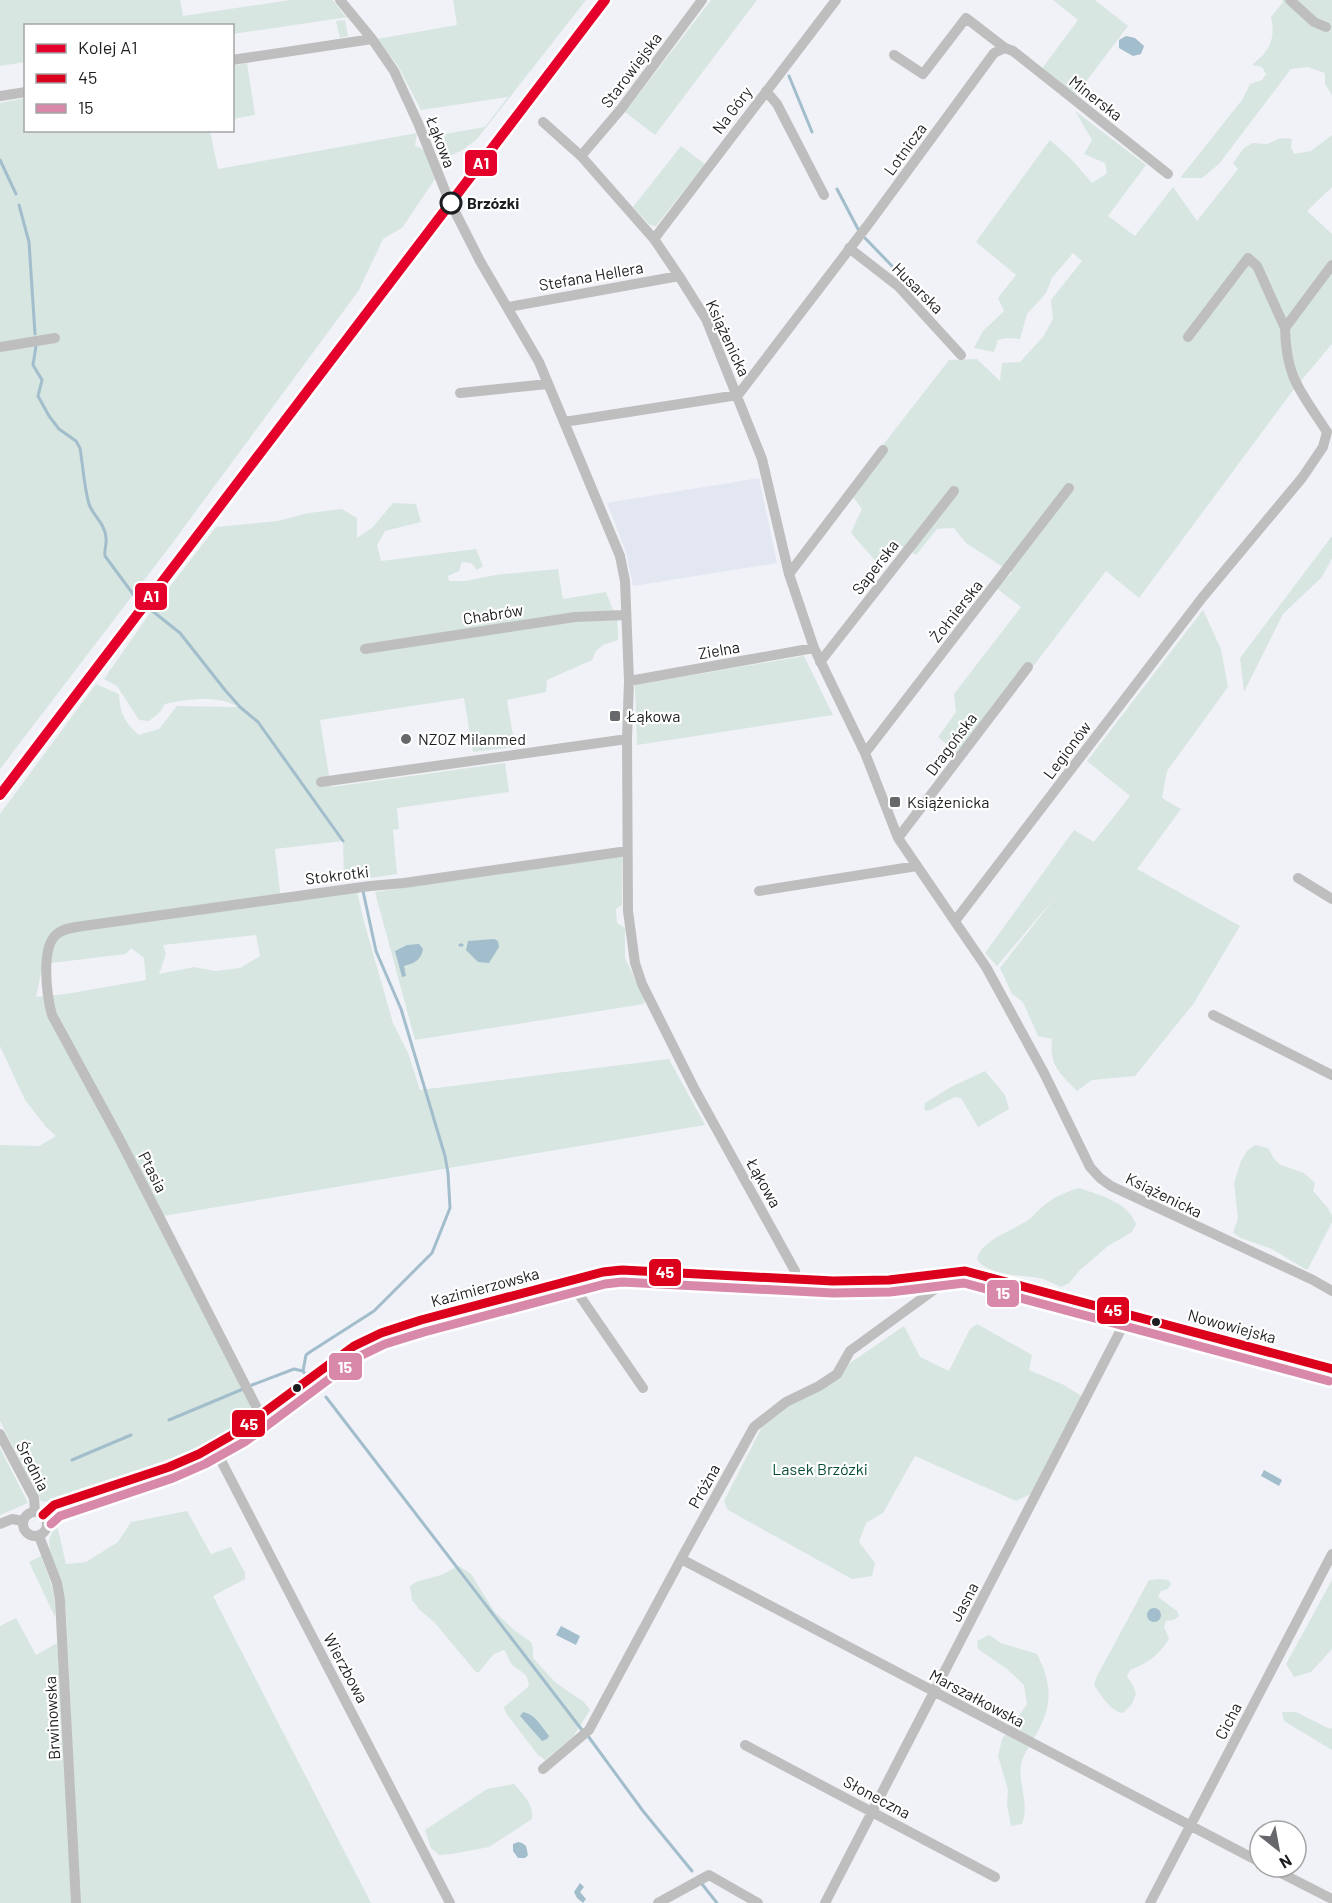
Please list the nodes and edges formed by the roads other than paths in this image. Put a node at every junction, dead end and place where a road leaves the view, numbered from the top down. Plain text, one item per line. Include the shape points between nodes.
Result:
1 (340, 0) edge
2 (702, 0) edge
3 (836, 0) edge
4 (1290, 0) edge
5 (1326, 27) dead end
6 (372, 39) junction
7 (1005, 48) junction
8 (894, 55) dead end
9 (234, 60) edge
10 (766, 91) junction
11 (24, 92) edge
12 (0, 96) edge
13 (543, 122) dead end
14 (581, 156) junction
15 (1168, 174) dead end
16 (824, 195) dead end
17 (654, 239) junction
18 (849, 248) junction
19 (1332, 265) edge
20 (679, 276) junction
21 (508, 307) junction
22 (1285, 328) junction
23 (1188, 337) dead end
24 (55, 338) dead end
25 (0, 347) edge
26 (961, 355) dead end
27 (548, 384) junction
28 (460, 393) dead end
29 (738, 395) junction
30 (564, 422) junction
31 (883, 450) dead end
32 (1069, 488) dead end
33 (954, 490) dead end
34 (789, 574) junction
35 (626, 615) junction
36 (814, 648) junction
37 (365, 649) dead end
38 (820, 662) junction
39 (1028, 667) dead end
40 (629, 681) junction
41 (627, 739) junction
42 (866, 753) junction
43 (321, 782) dead end
44 (898, 838) junction
45 (627, 851) junction
46 (916, 866) junction
47 (1298, 878) dead end
48 (759, 891) dead end
49 (1332, 899) edge
50 (955, 921) junction
51 (53, 937) joint
52 (1213, 1015) dead end
53 (1332, 1075) edge
54 (950, 1272) junction
55 (795, 1279) junction
56 (571, 1280) junction
57 (1332, 1292) edge
58 (1129, 1314) junction
59 (1332, 1369) edge
60 (643, 1388) dead end
61 (261, 1416) junction
62 (0, 1434) edge
63 (214, 1447) junction
64 (39, 1513) junction
65 (23, 1521) junction
66 (0, 1524) edge
67 (39, 1536) junction
68 (1332, 1554) edge
69 (681, 1558) junction
70 (934, 1692) junction
71 (746, 1745) dead end
72 (543, 1769) dead end
73 (873, 1812) junction
74 (1190, 1827) junction
75 (1248, 1856) edge
76 (994, 1877) dead end
77 (1293, 1879) edge
78 (1332, 1899) edge
79 (76, 1903) edge
80 (450, 1903) edge
81 (658, 1903) edge
82 (758, 1903) edge
83 (825, 1903) edge
84 (1150, 1903) edge

1 - 6 street, Łąkowa
2 - 14 street, Starowiejska
3 - 10 street, Na Góry
4 - 5 street via 1314,22
6 - 9 street
6 - 21 street, Łąkowa via 394,71 447,196
7 - 8 street via 966,18 923,74
7 - 15 street, Minerska
7 - 18 street, Lotnicza via 994,53
10 - 16 street via 777,104
10 - 17 street, Na Góry
11 - 12 street
13 - 14 street, Książenicka
14 - 17 street, Książenicka
17 - 20 street, Książenicka
18 - 26 street, Husarska via 898,286
18 - 29 street, Lotnicza
19 - 22 street
20 - 21 street, Stefana Hellera
20 - 29 street, Książenicka via 705,319
21 - 27 street, Łąkowa
22 - 23 street, Legionów via 1257,266 1248,258
22 - 50 street, Legionów via 1290,372 1327,432 1323,447
24 - 25 street
27 - 28 street
27 - 30 street, Łąkowa
29 - 30 street
29 - 34 street, Książenicka via 762,459
30 - 35 street, Łąkowa via 620,556
31 - 34 street
32 - 42 street, Żołnierska
33 - 38 street, Saperska
34 - 36 street, Książenicka
35 - 37 street, Chabrów via 575,617
35 - 40 street, Łąkowa
36 - 38 street, Książenicka
36 - 40 street, Zielna
38 - 42 street, Książenicka
39 - 44 street, Dragońska
40 - 41 street, Łąkowa
41 - 43 street
41 - 45 street, Łąkowa
42 - 44 street, Książenicka
44 - 46 street, Książenicka
45 - 51 street, Stokrotki via 83,926 62,930
45 - 55 street, Łąkowa via 628,911 642,984 695,1090 795,1271
46 - 48 street
46 - 50 street, Książenicka
47 - 49 street
50 - 57 street, Książenicka via 986,967 1090,1167 1100,1178
51 - 61 street, Ptasia via 46,974 52,1015
52 - 53 street
54 - 55 street, Kazimierzowska via 879,1280
54 - 58 street, Nowowiejska via 984,1275
54 - 69 street, Próżna via 946,1281 850,1351 837,1374 786,1402 754,1427
55 - 56 street, Kazimierzowska via 639,1269
56 - 60 street
56 - 61 street, Kazimierzowska via 381,1333 354,1346
58 - 59 street, Nowowiejska
58 - 70 street, Jasna
61 - 63 street, Kazimierzowska
62 - 64 street, Średnia
63 - 64 street, Kazimierzowska
63 - 80 street, Wierzbowa
64 - 65 street via 27,1514
64 - 67 street via 47,1526
65 - 66 street
65 - 67 street via 26,1533
67 - 79 street, Brwinowska via 61,1604
68 - 74 street, Cicha
69 - 70 street, Marszałkowska
69 - 72 street, Próżna via 590,1730
70 - 73 street, Jasna
70 - 74 street, Marszałkowska
71 - 73 street, Słoneczna
73 - 76 street, Słoneczna
73 - 83 street, Jasna
74 - 75 street, Marszałkowska
74 - 84 street, Cicha
77 - 78 street
81 - 82 street via 709,1875

